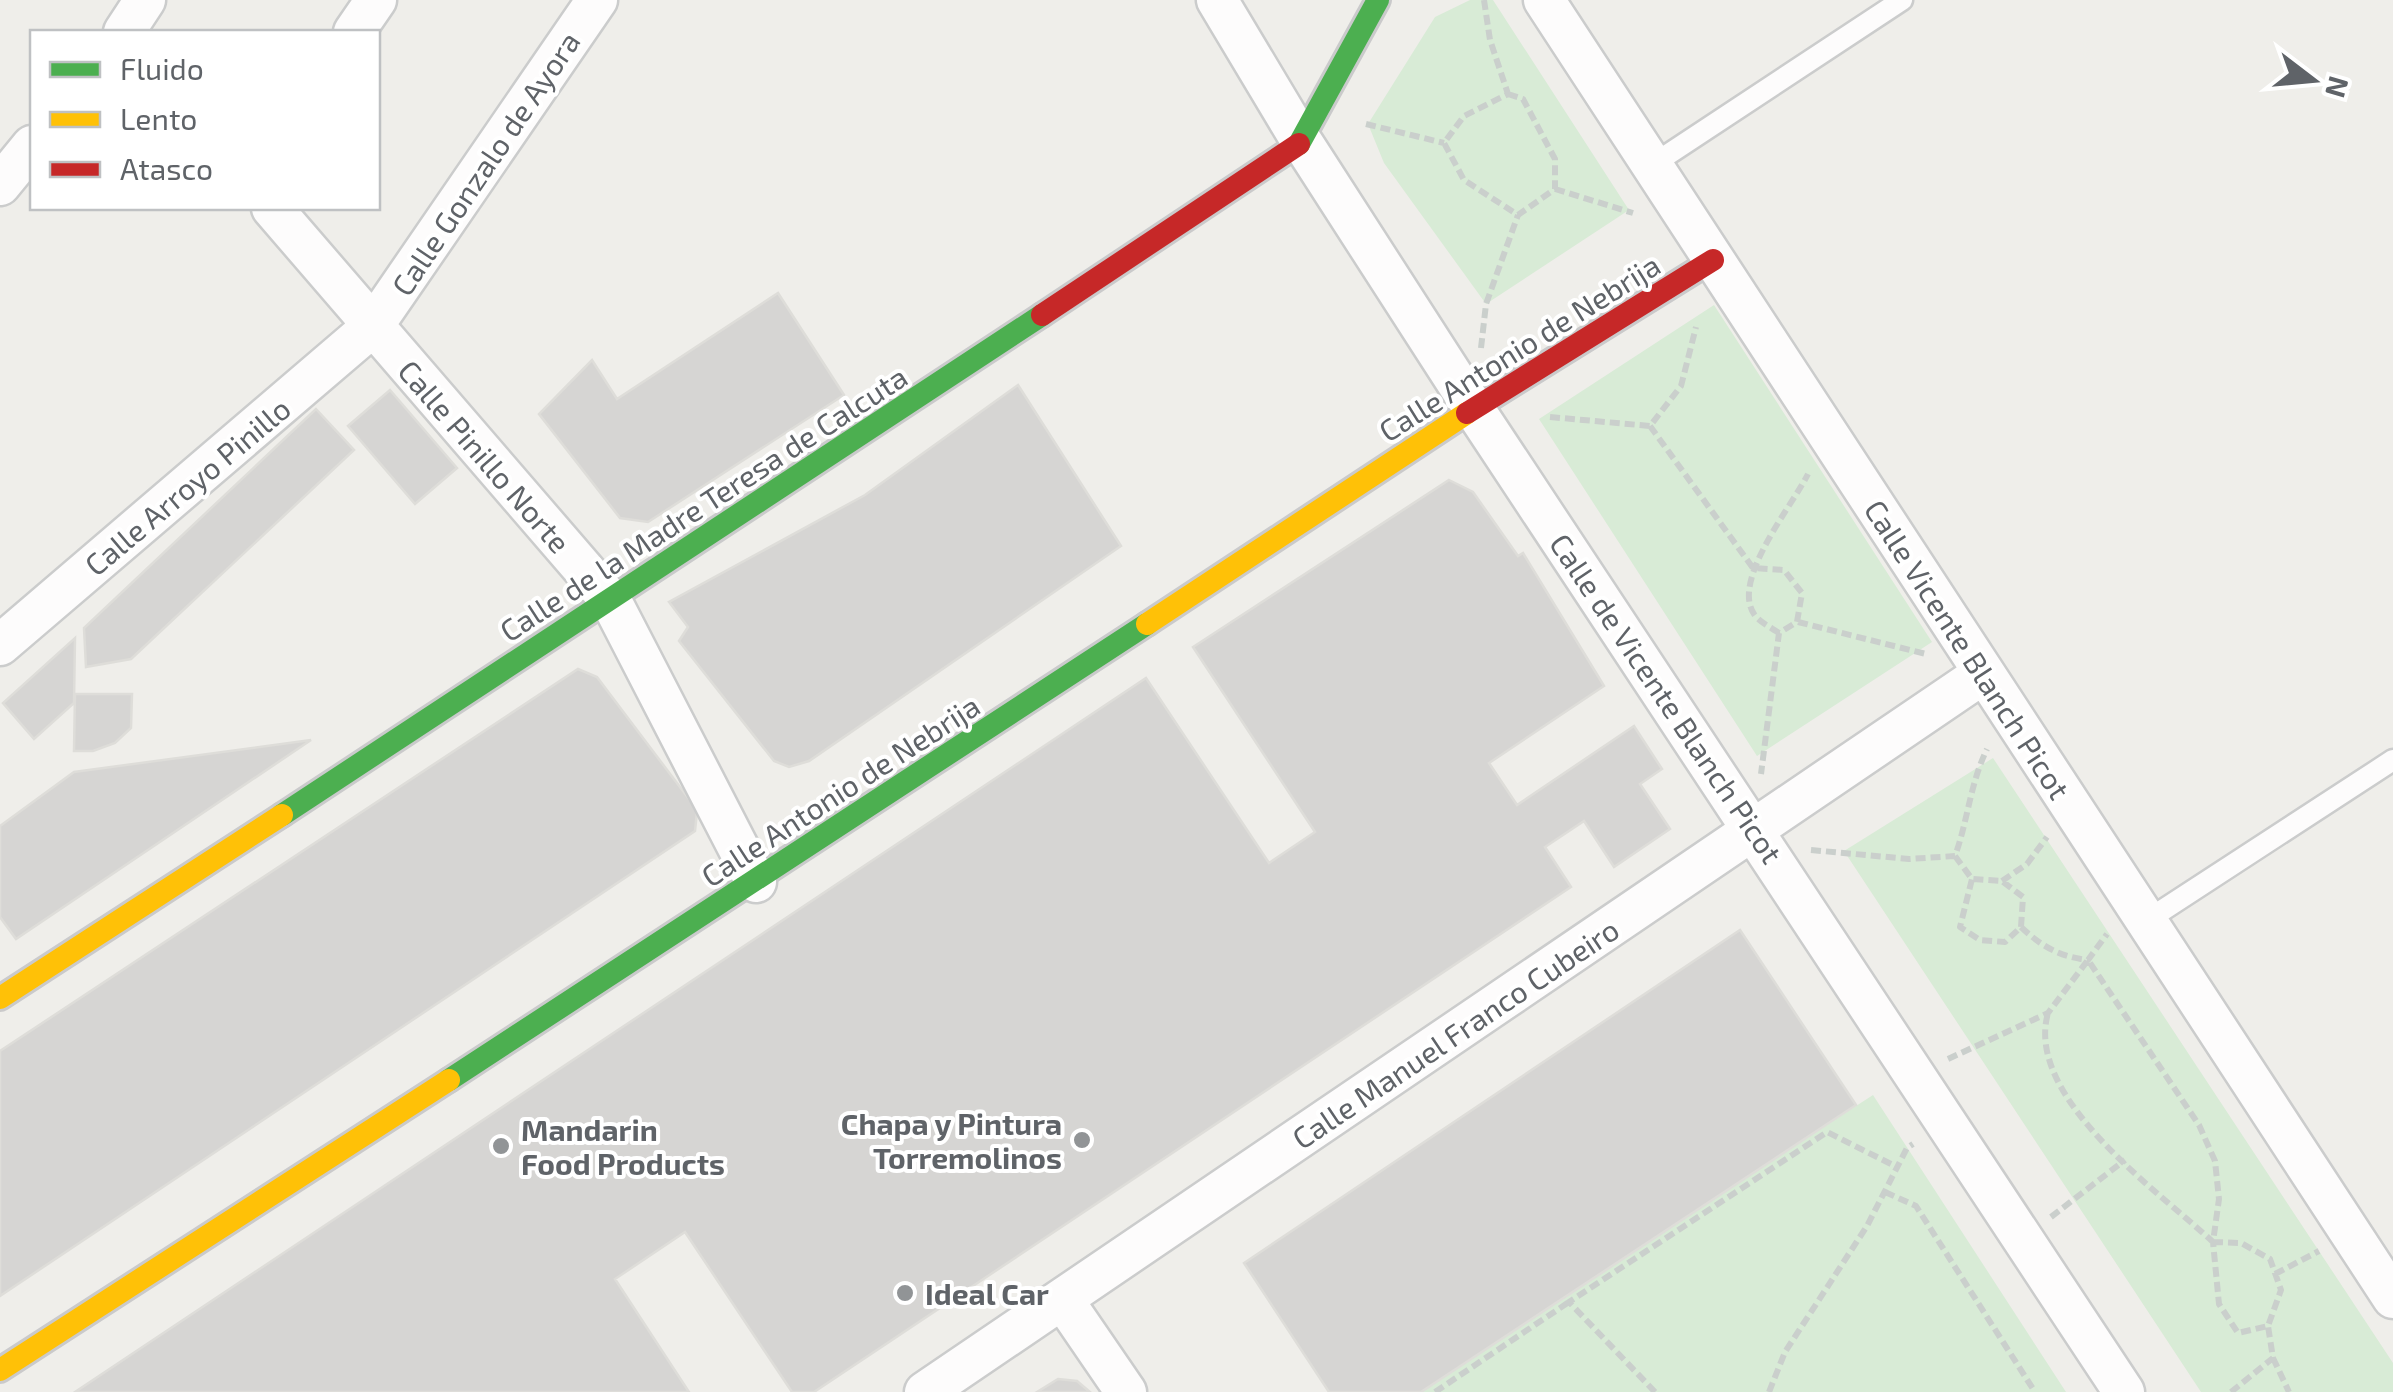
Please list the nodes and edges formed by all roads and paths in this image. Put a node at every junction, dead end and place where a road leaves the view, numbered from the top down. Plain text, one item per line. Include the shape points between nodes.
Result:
1 (145, 0) edge
2 (376, 0) edge
3 (597, 0) edge
4 (1217, 0) edge
5 (1378, 0) edge
6 (1484, 0) edge
7 (1544, 0) edge
8 (1902, 0) edge
9 (125, 30) edge
10 (355, 30) edge
11 (1508, 94) junction
12 (1302, 142) junction
13 (1444, 143) junction
14 (30, 148) edge
15 (1652, 165) junction
16 (0, 185) edge
17 (274, 210) edge
18 (1518, 215) junction
19 (1714, 260) junction
20 (373, 326) junction
21 (1474, 409) junction
22 (1650, 426) junction
23 (1828, 434) junction
24 (1753, 568) junction
25 (611, 601) junction
26 (1798, 622) junction
27 (1779, 633) junction
28 (0, 645) edge
29 (1984, 673) junction
30 (2006, 707) junction
31 (2393, 760) edge
32 (2071, 806) junction
33 (1760, 838) junction
34 (1955, 856) junction
35 (1972, 879) junction
36 (2002, 880) junction
37 (756, 882) junction
38 (2140, 911) junction
39 (2021, 927) junction
40 (2088, 960) junction
41 (0, 998) edge
42 (2048, 1013) junction
43 (1914, 1072) junction
44 (1946, 1122) junction
45 (2125, 1160) junction
46 (1898, 1166) junction
47 (1885, 1192) junction
48 (2024, 1238) junction
49 (2213, 1242) junction
50 (2393, 1298) edge
51 (1064, 1300) junction
52 (1569, 1302) junction
53 (2268, 1326) junction
54 (2273, 1358) junction
55 (0, 1370) edge
56 (924, 1392) edge
57 (1126, 1392) edge
58 (1436, 1392) edge
59 (1654, 1392) edge
60 (1769, 1392) edge
61 (2035, 1392) edge
62 (2124, 1392) edge
63 (2232, 1392) edge
64 (2289, 1392) edge

1 - 9 street
2 - 10 street
3 - 20 street, Calle Gonzalo de Ayora
4 - 12 street, Calle de Vicente Blanch Picot
5 - 12 street, Calle de la Madre Teresa de Calcuta
6 - 11 path
7 - 15 street, Calle Vicente Blanch Picot
8 - 15 lane
11 - 13 path via 1464,116
11 - 18 path via 1523,99 1554,158 1555,189
12 - 13 path via 1368,124
12 - 21 street, Calle de Vicente Blanch Picot
12 - 25 street, Calle de la Madre Teresa de Calcuta
13 - 18 path via 1464,180
14 - 16 street
15 - 19 street, Calle Vicente Blanch Picot
17 - 20 street, Calle Pinillo Norte
18 - 21 path via 1486,304
19 - 21 street, Calle Antonio de Nebrija
19 - 22 path via 1681,386
19 - 23 street, Calle Vicente Blanch Picot
20 - 25 street, Calle Pinillo Norte
20 - 28 street, Calle Arroyo Pinillo
21 - 22 path
21 - 33 street, Calle de Vicente Blanch Picot
21 - 37 street, Calle Antonio de Nebrija
22 - 24 path
23 - 24 path
23 - 29 street, Calle Vicente Blanch Picot
24 - 26 path via 1784,570 1802,592
24 - 27 path via 1748,593 1754,615
25 - 37 street, Calle Pinillo Norte
25 - 41 street, Calle de la Madre Teresa de Calcuta
26 - 27 path
26 - 29 path
27 - 33 path
29 - 30 street, Calle Vicente Blanch Picot
29 - 33 street, Calle Manuel Franco Cubeiro
30 - 32 street, Calle Vicente Blanch Picot
30 - 34 path via 1971,782
31 - 38 lane
32 - 36 path via 2027,864
32 - 38 street, Calle Vicente Blanch Picot
33 - 34 path via 1909,859
33 - 43 street, Calle de Vicente Blanch Picot
33 - 51 street, Calle Manuel Franco Cubeiro
34 - 35 path
35 - 36 path
35 - 39 path via 1960,927 1980,940 2005,942
36 - 39 path via 2022,897
37 - 55 street, Calle Antonio de Nebrija
38 - 40 path
38 - 50 street, Calle Vicente Blanch Picot
39 - 40 path via 2039,944
40 - 42 path
40 - 49 path via 2199,1125 2215,1161
42 - 43 path
42 - 45 path via 2045,1056 2059,1088
43 - 44 street, Calle de Vicente Blanch Picot
44 - 46 path via 1907,1148
44 - 48 street, Calle de Vicente Blanch Picot
45 - 48 path
45 - 49 path
46 - 47 path
46 - 52 path via 1827,1132
47 - 60 path via 1785,1352
47 - 61 path via 1916,1206
48 - 62 street, Calle de Vicente Blanch Picot
49 - 53 path via 2219,1304 2238,1333
49 - 53 path via 2241,1242 2270,1259 2281,1290
51 - 56 street, Calle Manuel Franco Cubeiro
51 - 57 street
52 - 58 path
52 - 59 path
53 - 54 path
54 - 63 path
54 - 64 path

